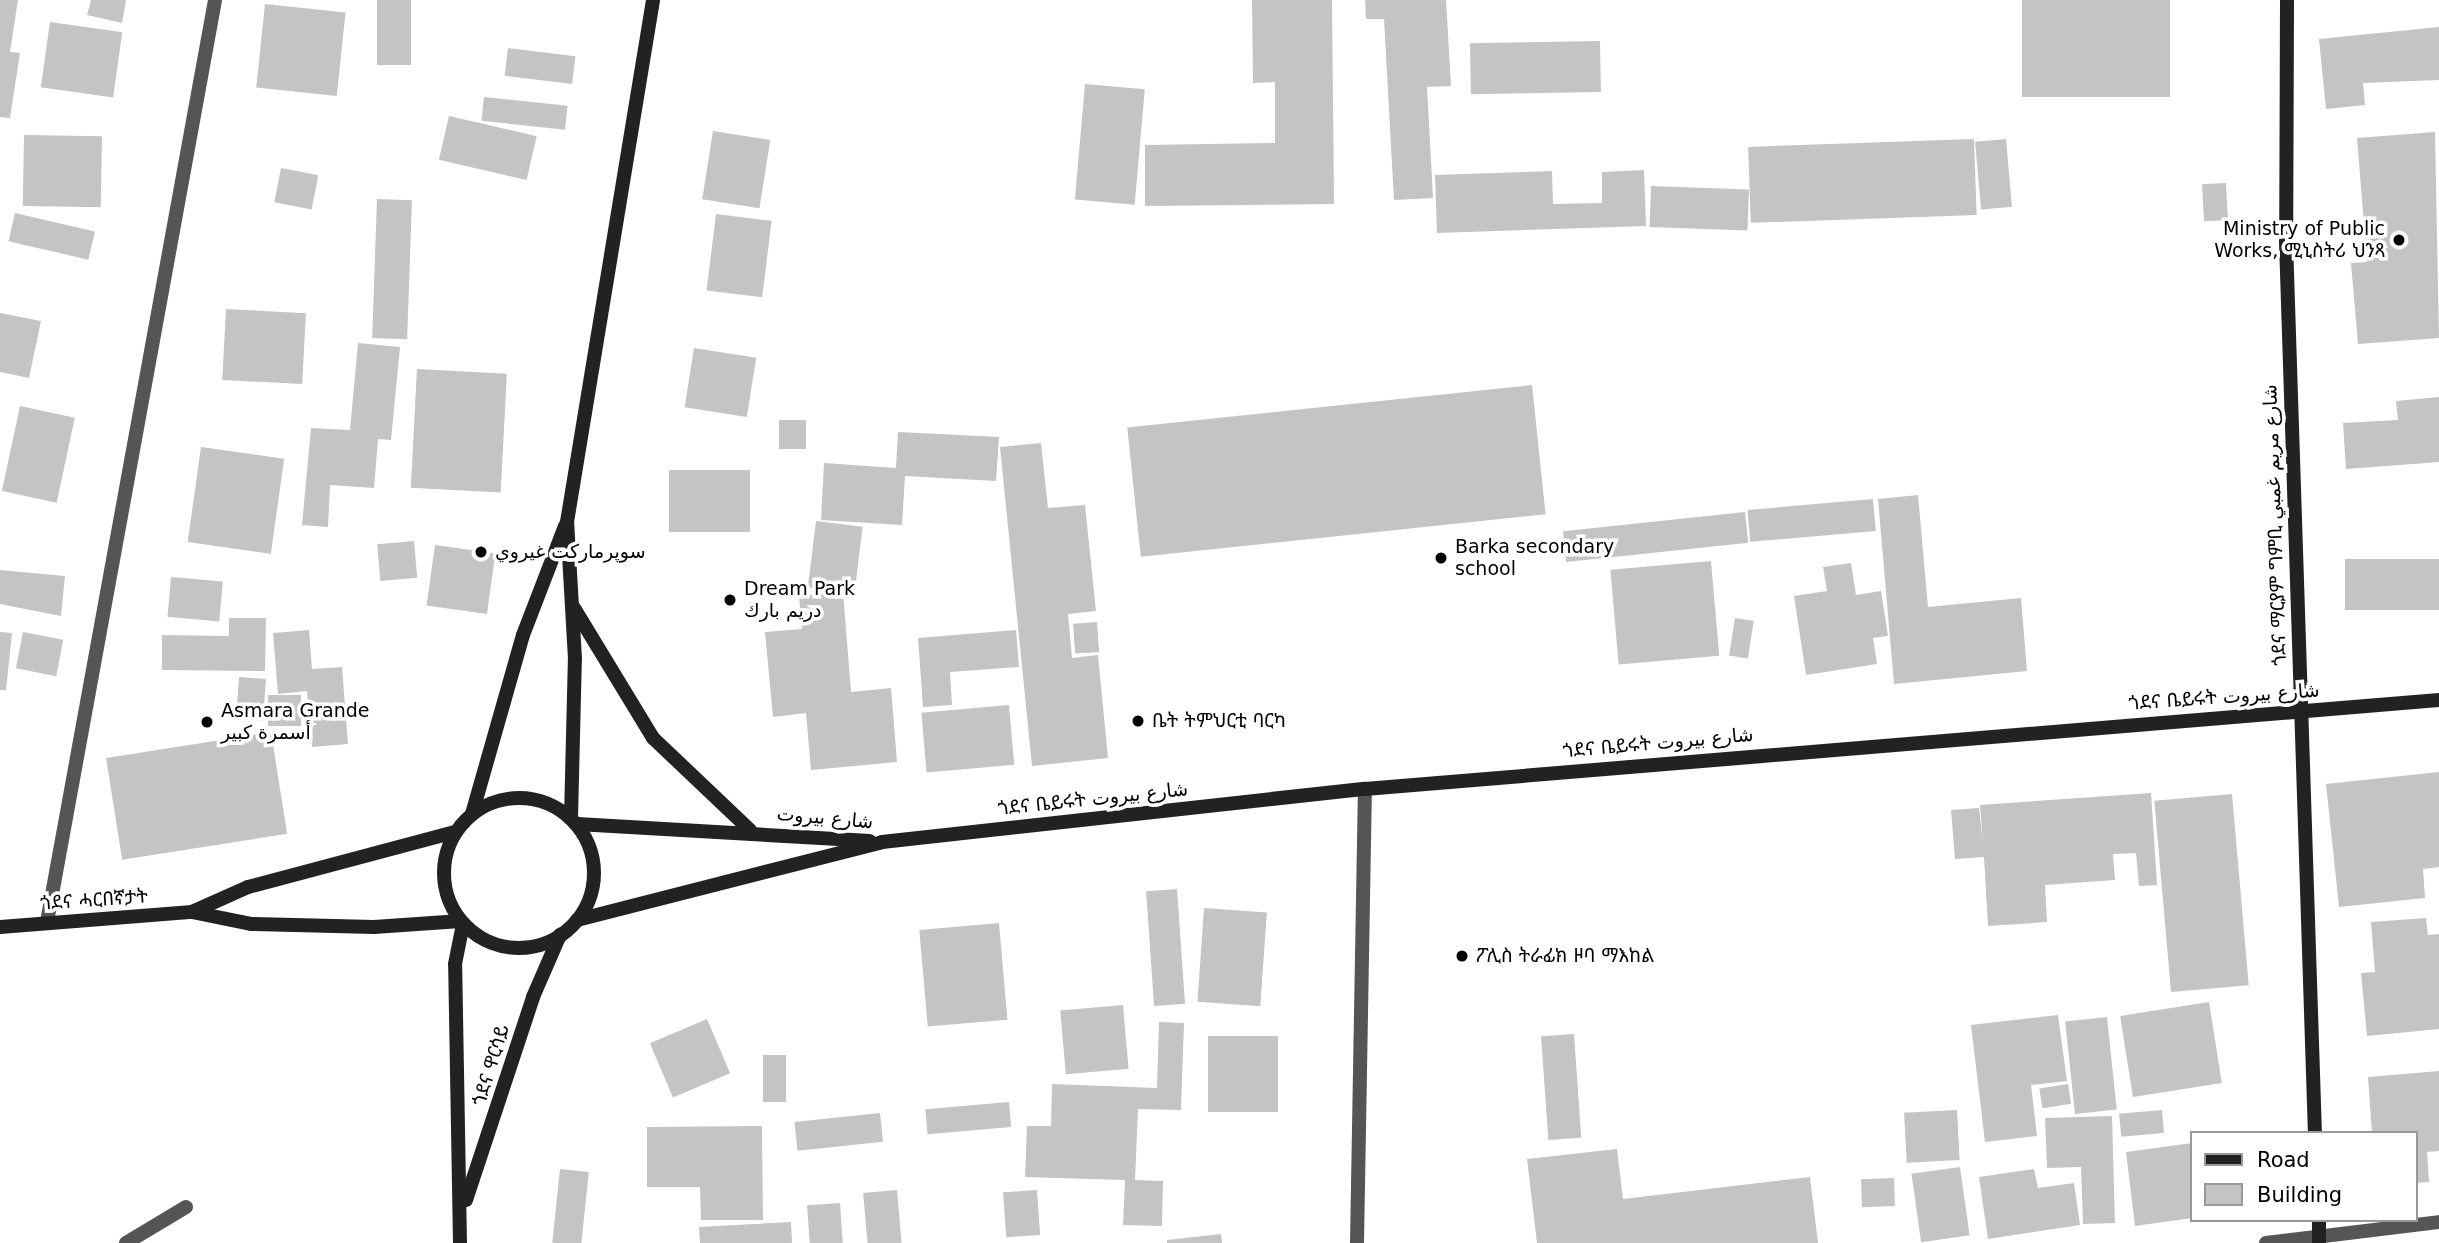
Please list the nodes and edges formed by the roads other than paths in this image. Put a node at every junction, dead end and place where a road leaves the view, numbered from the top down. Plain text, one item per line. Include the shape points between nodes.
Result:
1 (215, 0) edge
2 (653, 0) edge
3 (2287, 0) edge
4 (567, 522) junction
5 (573, 606) junction
6 (2439, 700) edge
7 (2300, 712) junction
8 (1365, 789) junction
9 (472, 814) junction
10 (574, 821) junction
11 (750, 830) junction
12 (455, 832) junction
13 (882, 842) junction
14 (191, 912) junction
15 (578, 919) junction
16 (47, 922) junction
17 (462, 922) junction
18 (0, 927) edge
19 (560, 935) junction
20 (2315, 1131) edge
21 (186, 1207) dead end
22 (464, 1208) junction
23 (2319, 1222) edge
24 (2439, 1222) edge
25 (2319, 1240) edge
26 (127, 1243) edge
27 (460, 1243) edge
28 (1357, 1243) edge
29 (2266, 1243) edge

1 - 16 street
2 - 4 main road
3 - 7 main road, ጎደና ማርያም ግምቢ شارع مريم غمبي
4 - 5 main road
4 - 9 main road via 523,635
5 - 10 main road
5 - 11 main road via 653,738
6 - 7 main road, ጎደና ቤይሩት شارع بيروت
7 - 8 main road, ጎደና ቤይሩት شارع بيروت via 2007,731
7 - 20 main road, ጎደና ማርያም ግምቢ شارع مريم غمبي
8 - 13 main road, ጎደና ቤይሩት شارع بيروت
8 - 28 street
9 - 10 main road via 512,798 553,806
9 - 12 main road
10 - 11 main road, شارع بيروت
10 - 15 main road via 588,842 594,883
11 - 13 main road, شارع بيروت
12 - 14 main road via 248,887
12 - 17 main road via 444,862 446,894
13 - 15 main road, شارع بيروت
14 - 16 main road, ጎደና ሓርበኛታት
14 - 17 main road via 251,924
15 - 19 main road
16 - 18 main road, ጎደና ሓርበኛታት
17 - 19 main road via 510,947 536,946
17 - 22 main road, ጎደና ዋርሳይ via 455,1014
19 - 22 main road, ጎደና ዋርሳይ via 533,997
21 - 26 street
22 - 27 main road, ጎደና ዋርሳይ
23 - 25 main road
24 - 25 street
25 - 29 street

